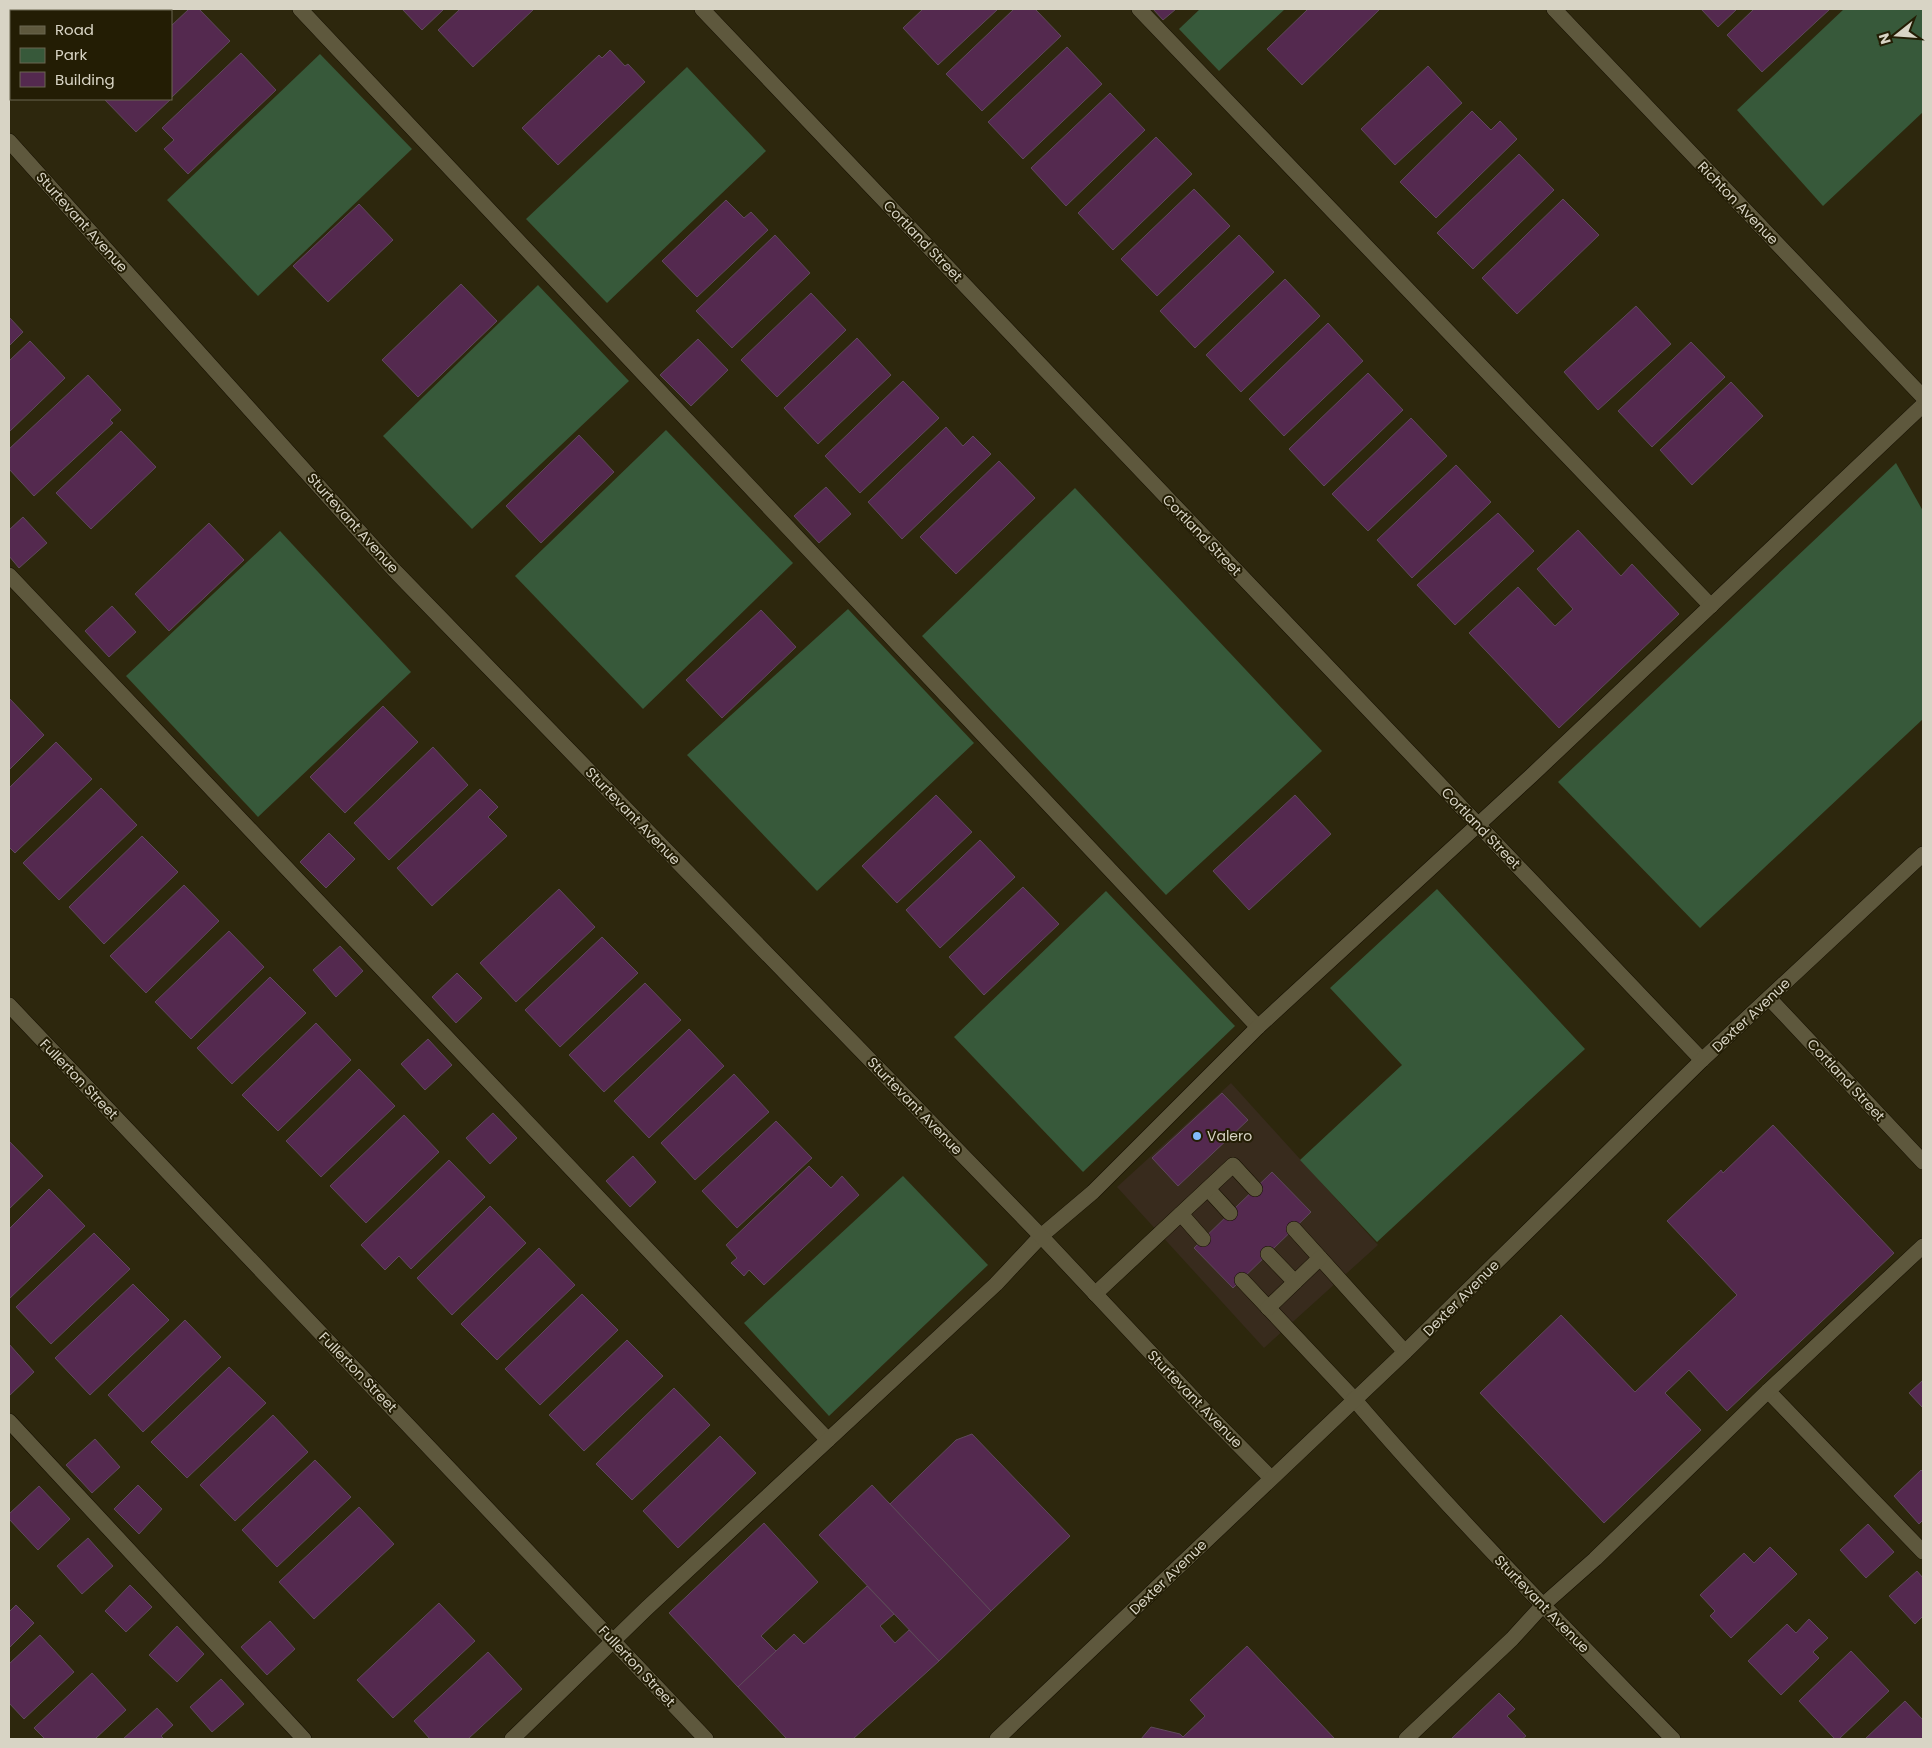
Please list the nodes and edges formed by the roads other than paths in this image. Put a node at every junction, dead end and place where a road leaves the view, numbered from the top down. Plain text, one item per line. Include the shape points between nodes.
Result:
1 (300, 9) edge
2 (702, 9) edge
3 (1139, 9) edge
4 (1554, 9) edge
5 (9, 141) edge
6 (1923, 397) edge
7 (1923, 405) edge
8 (9, 575) edge
9 (1711, 606) junction
10 (1478, 825) junction
11 (1923, 854) edge
12 (1769, 998) junction
13 (9, 1005) edge
14 (1258, 1027) junction
15 (1702, 1060) junction
16 (1923, 1162) edge
17 (1208, 1189) junction
18 (1255, 1189) dead end
19 (1230, 1213) dead end
20 (1181, 1214) junction
21 (1294, 1230) dead end
22 (1041, 1236) junction
23 (1203, 1239) dead end
24 (1923, 1246) edge
25 (1268, 1254) dead end
26 (1320, 1258) junction
27 (1242, 1280) dead end
28 (1295, 1282) junction
29 (1095, 1294) junction
30 (1268, 1308) junction
31 (1405, 1352) junction
32 (1768, 1391) junction
33 (1354, 1399) junction
34 (9, 1421) edge
35 (828, 1440) junction
36 (1271, 1478) junction
37 (1923, 1552) edge
38 (1542, 1605) junction
39 (613, 1641) junction
40 (304, 1739) edge
41 (512, 1739) edge
42 (706, 1739) edge
43 (997, 1739) edge
44 (1406, 1739) edge
45 (1673, 1739) edge

1 - 14 street
2 - 10 street, Cortland Street
3 - 9 street
4 - 6 street, Richton Avenue
5 - 22 street, Sturtevant Avenue via 394,570
7 - 9 street
8 - 35 street
9 - 10 street
10 - 14 street
10 - 15 street, Cortland Street
11 - 12 street, Dexter Avenue
12 - 15 street, Dexter Avenue
12 - 16 street, Cortland Street
13 - 39 street, Fullerton Street
14 - 22 street via 1093,1192
15 - 31 street, Dexter Avenue
17 - 18 street via 1234,1165
17 - 19 street
17 - 20 street
20 - 23 street
20 - 29 street
21 - 26 street
22 - 29 street, Sturtevant Avenue
22 - 35 street via 996,1284
24 - 32 street
25 - 28 street
26 - 28 street
26 - 31 street
27 - 30 street, Sturtevant Avenue
28 - 30 street
29 - 36 street, Sturtevant Avenue
30 - 33 street, Sturtevant Avenue
31 - 33 street, Dexter Avenue
32 - 37 street
32 - 38 street via 1595,1559
33 - 36 street, Dexter Avenue
33 - 38 street, Sturtevant Avenue
34 - 40 street
35 - 39 street
36 - 43 street, Dexter Avenue
38 - 44 street via 1512,1639
38 - 45 street, Sturtevant Avenue
39 - 41 street
39 - 42 street, Fullerton Street

